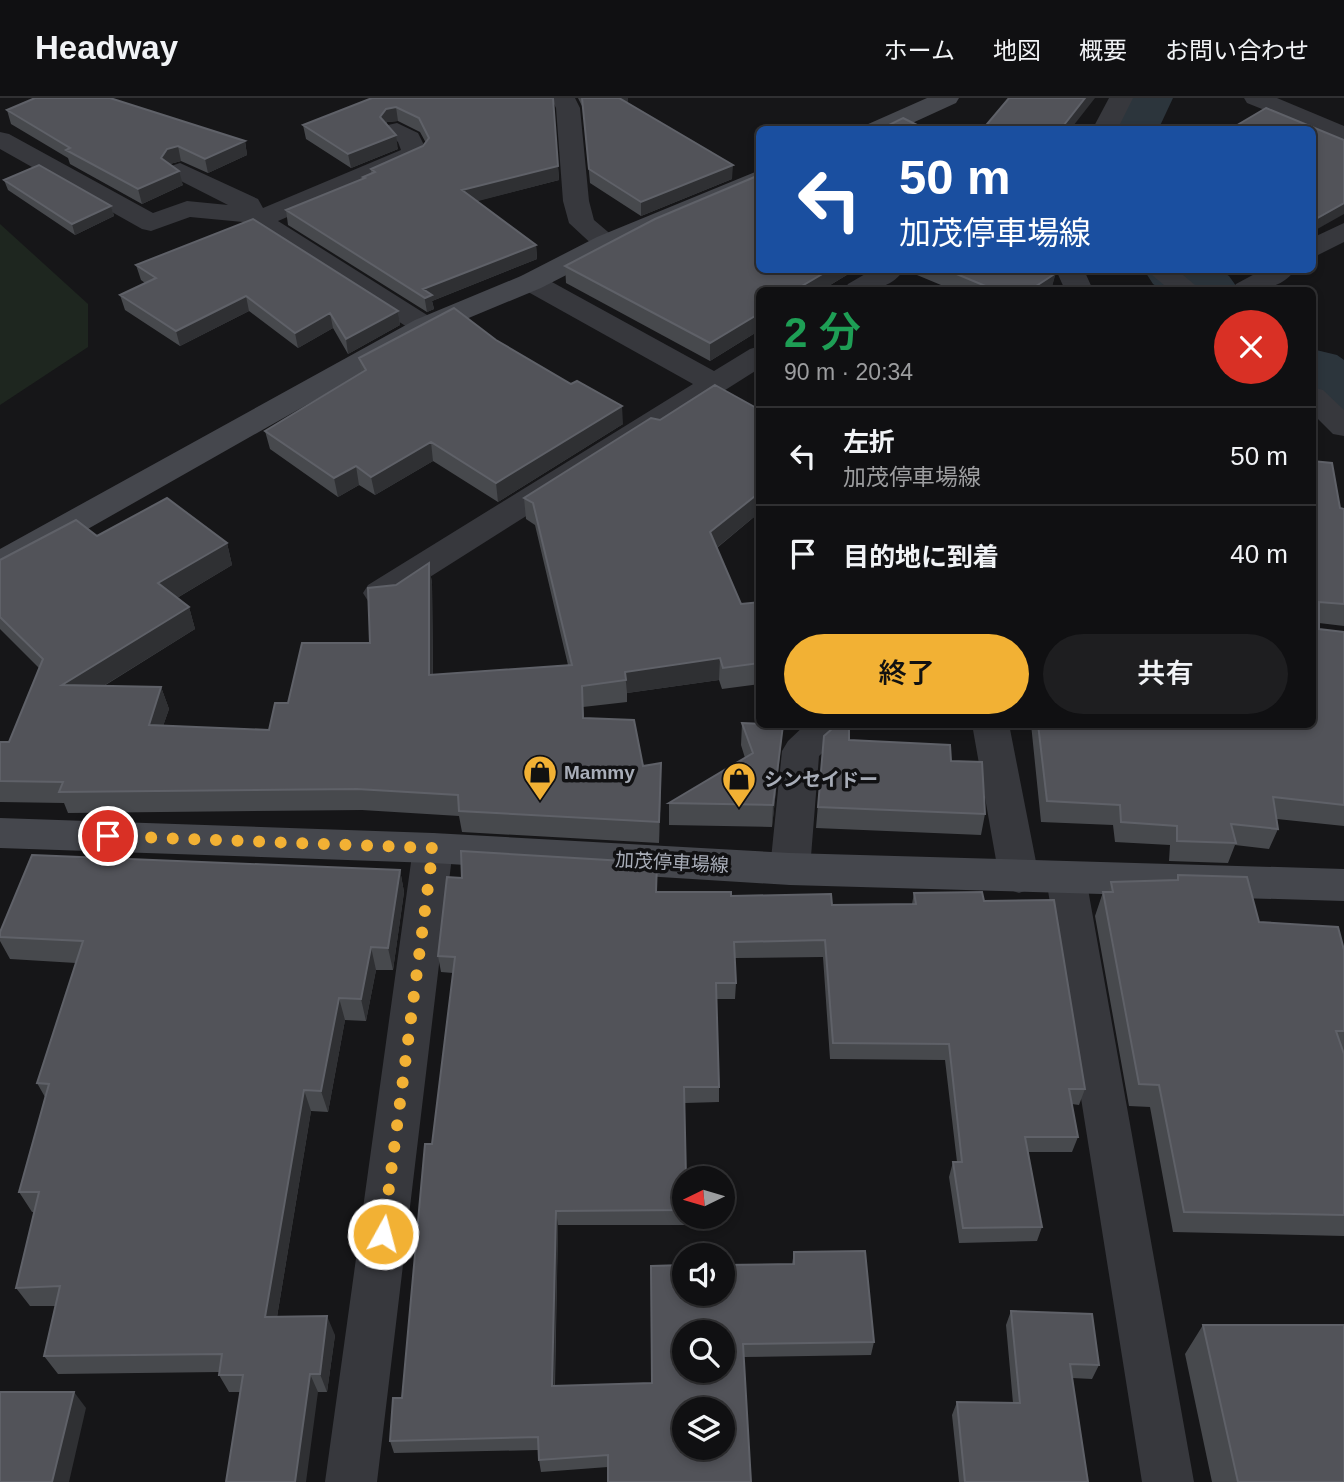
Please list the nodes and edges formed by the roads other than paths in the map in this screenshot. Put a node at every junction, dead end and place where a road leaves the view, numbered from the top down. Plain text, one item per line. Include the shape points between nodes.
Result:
1 (563, 98) edge
2 (947, 98) edge
3 (1121, 98) edge
4 (1256, 98) edge
5 (884, 126) edge
6 (1106, 126) edge
7 (397, 130) dead end
8 (1344, 135) edge
9 (0, 139) edge
10 (180, 171) edge
11 (756, 180) edge
12 (254, 218) junction
13 (1344, 230) edge
14 (607, 243) junction
15 (1316, 248) edge
16 (885, 273) edge
17 (1164, 273) edge
18 (1275, 273) edge
19 (531, 282) junction
20 (863, 287) edge
21 (1183, 287) edge
22 (1251, 287) edge
23 (425, 326) junction
24 (756, 358) edge
25 (711, 386) junction
26 (1316, 400) edge
27 (739, 404) edge
28 (1344, 427) edge
29 (0, 564) edge
30 (380, 593) edge
31 (826, 728) edge
32 (991, 728) edge
33 (0, 833) edge
34 (433, 848) junction
35 (790, 869) junction
36 (1019, 877) junction
37 (1066, 878) junction
38 (1344, 885) edge
39 (351, 1482) edge
40 (1168, 1482) edge

1 - 14 street via 582,223
2 - 5 street
3 - 6 street
4 - 8 street
7 - 12 street via 409,138 415,153
9 - 12 street via 151,223 187,209
10 - 12 street via 250,205
11 - 14 street
12 - 23 street
13 - 15 street
14 - 19 street
16 - 20 street
17 - 21 street
18 - 22 street
19 - 23 street
19 - 25 street
23 - 29 street
24 - 25 street
25 - 27 street
25 - 30 street
26 - 28 street
31 - 35 street via 801,751
32 - 36 street
33 - 34 street, 加茂停車場線
34 - 35 street, 加茂停車場線
34 - 39 street
35 - 36 street, 加茂停車場線
36 - 37 street, 加茂停車場線
37 - 38 street, 加茂停車場線
37 - 40 street

